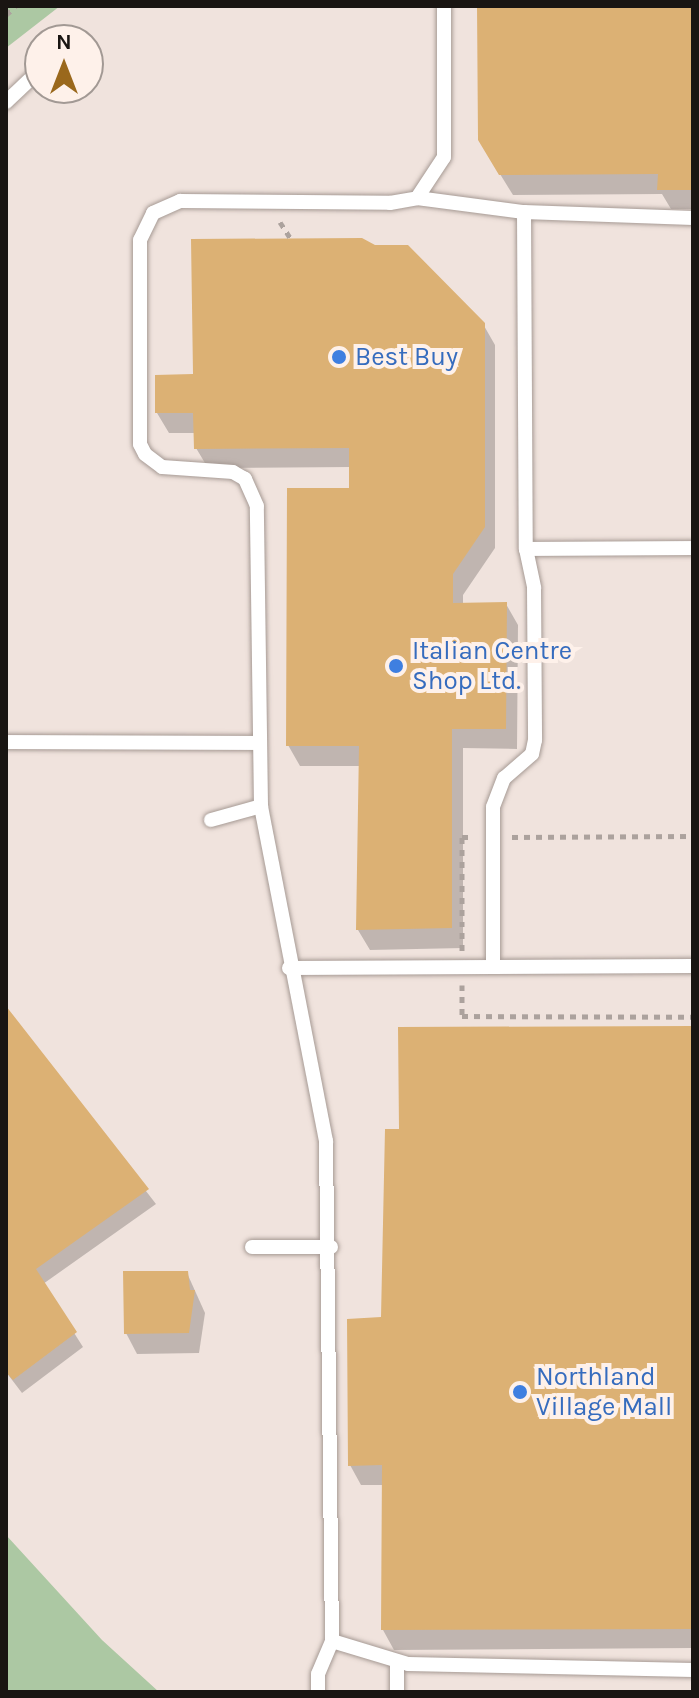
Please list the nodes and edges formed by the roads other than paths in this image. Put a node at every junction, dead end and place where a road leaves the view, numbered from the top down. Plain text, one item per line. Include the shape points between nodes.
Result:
1 (444, 6) edge
2 (24, 85) edge
3 (6, 102) edge
4 (417, 198) junction
5 (524, 212) junction
6 (693, 218) edge
7 (693, 548) edge
8 (526, 549) junction
9 (6, 742) edge
10 (260, 743) junction
11 (261, 806) junction
12 (211, 820) dead end
13 (693, 966) edge
14 (493, 967) junction
15 (289, 968) junction
16 (252, 1247) dead end
17 (331, 1247) junction
18 (332, 1641) junction
19 (397, 1663) junction
20 (693, 1670) edge
21 (318, 1692) edge
22 (397, 1692) edge

1 - 4 lane via 444,157
2 - 3 lane
4 - 5 lane
4 - 10 lane via 390,203 180,201 153,213 140,240 140,444 162,467 233,472 245,479 257,506
5 - 6 lane
5 - 8 lane
7 - 8 lane
8 - 14 lane via 534,588 535,740 532,754 497,792
9 - 10 lane
10 - 11 lane
11 - 12 lane
11 - 15 lane
13 - 14 lane
14 - 15 lane
15 - 17 lane via 324,1117
16 - 17 lane
17 - 18 lane
18 - 19 lane
18 - 21 lane via 318,1674
19 - 20 lane
19 - 22 lane

